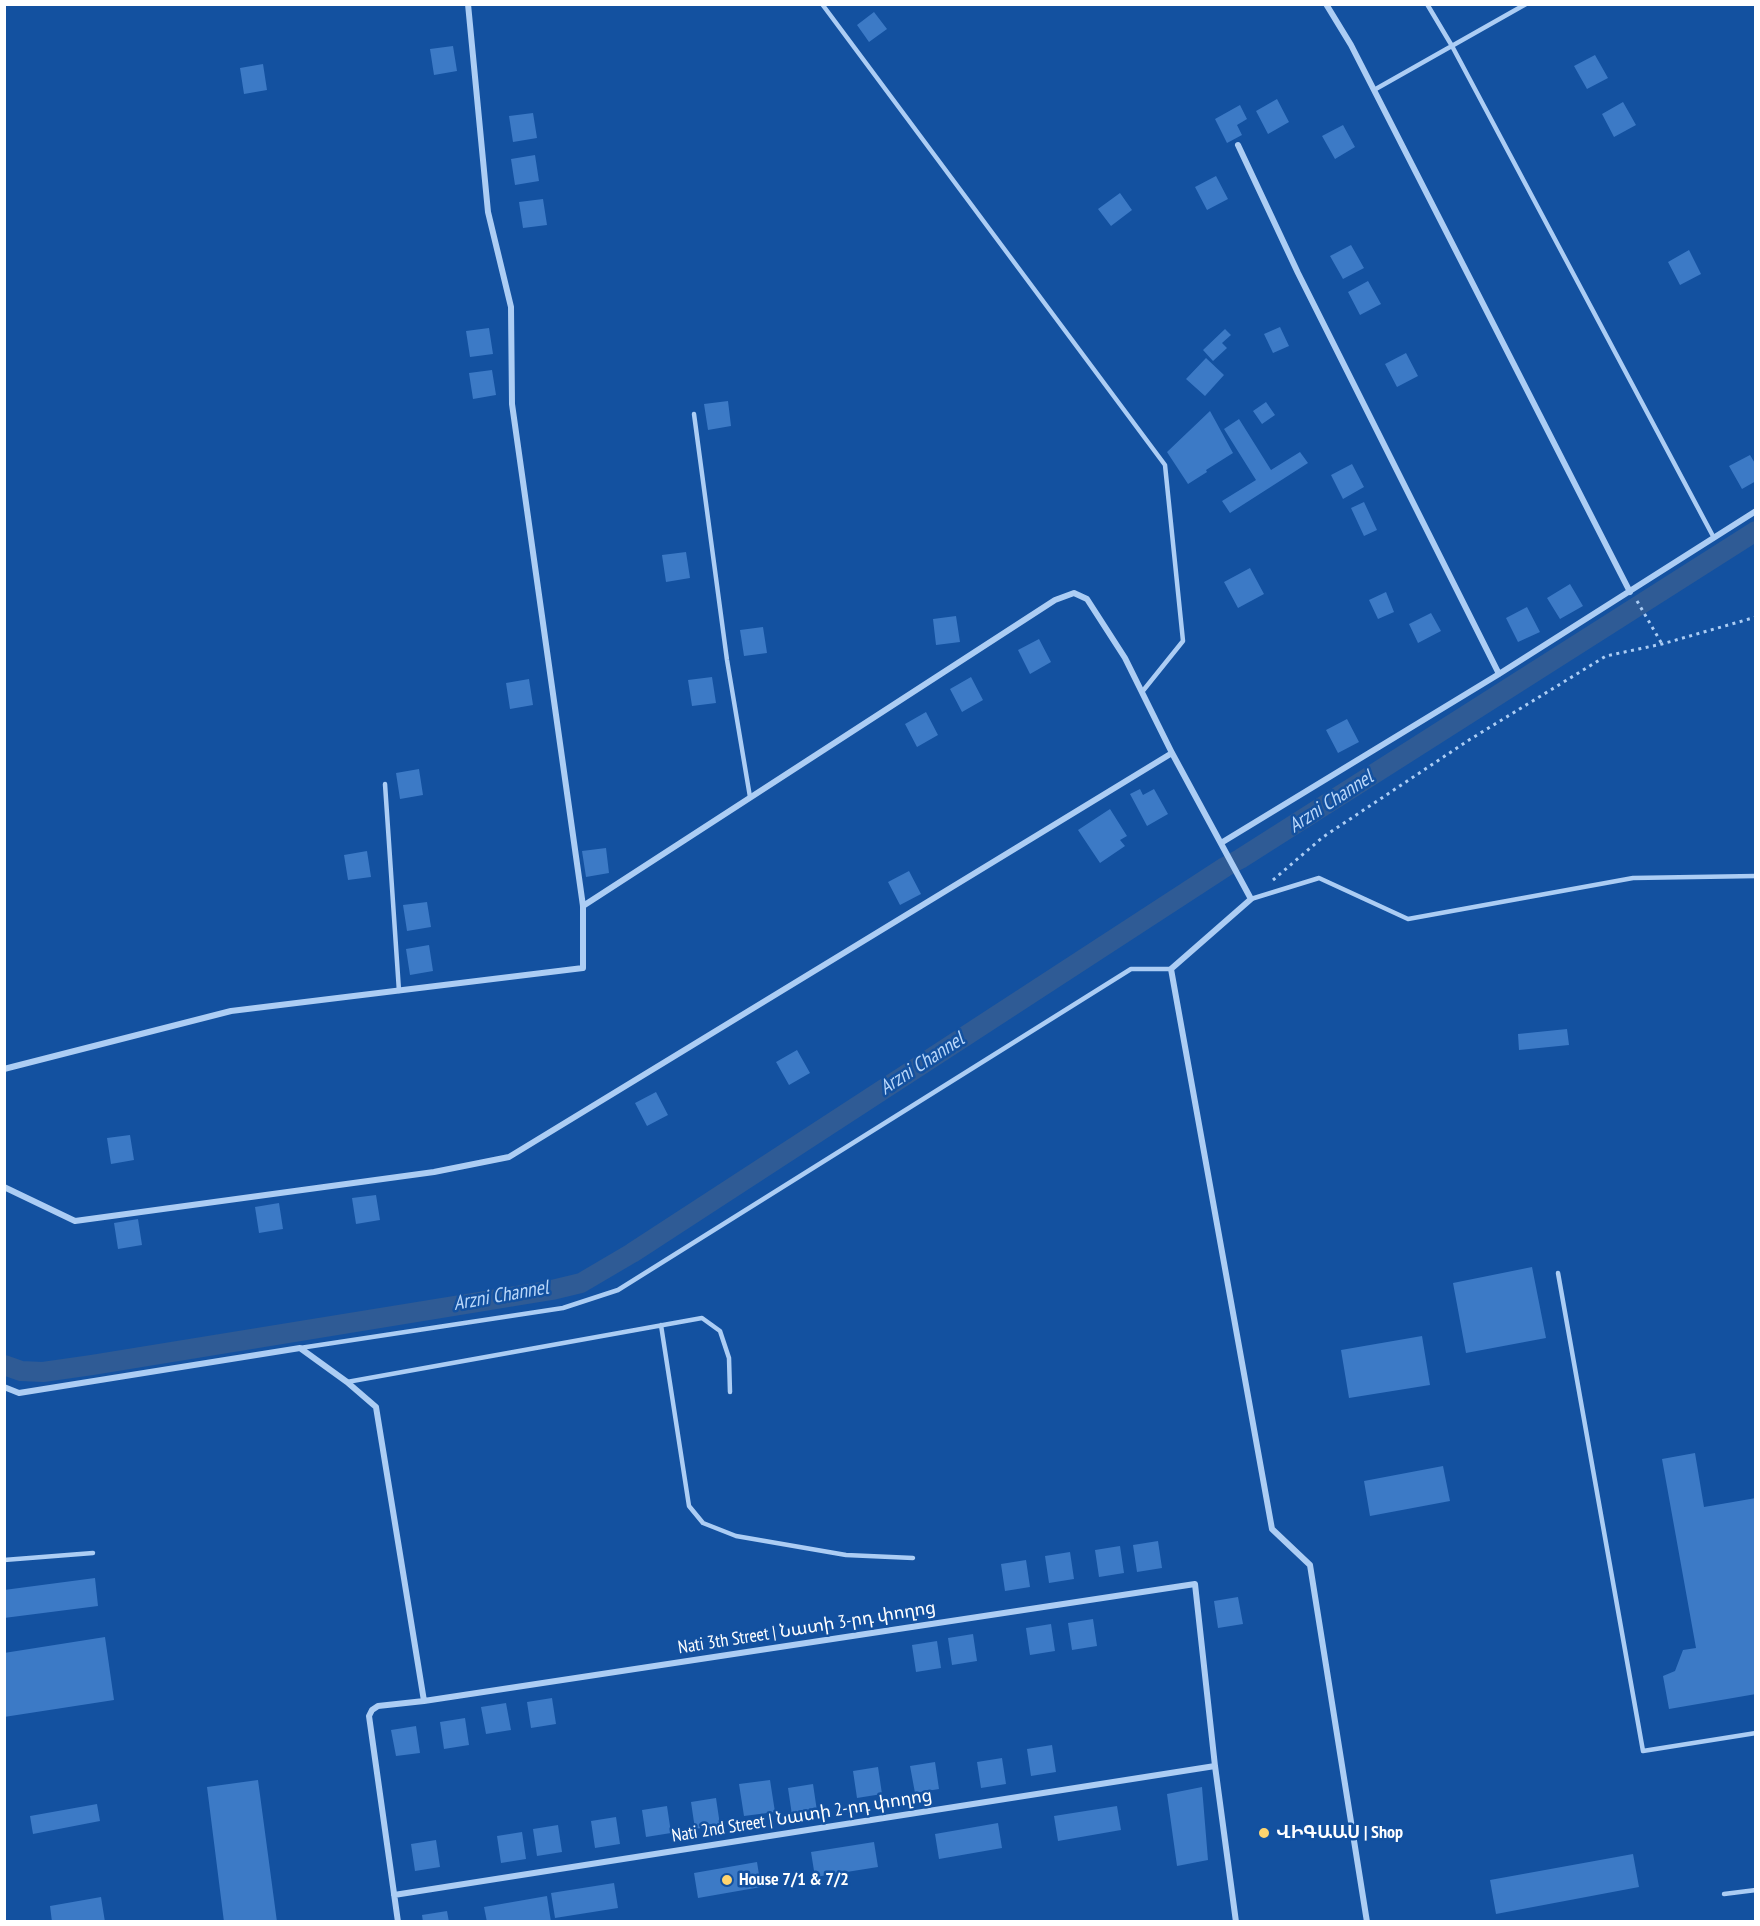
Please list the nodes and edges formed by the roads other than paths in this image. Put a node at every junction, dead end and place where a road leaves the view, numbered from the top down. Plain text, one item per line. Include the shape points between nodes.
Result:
1 (468, 4) edge
2 (1326, 4) edge
3 (1427, 4) edge
4 (1526, 4) edge
5 (823, 5) edge
6 (1452, 46) junction
7 (1374, 90) junction
8 (1238, 146) dead end
9 (694, 414) dead end
10 (1755, 511) edge
11 (1714, 538) junction
12 (1630, 591) junction
13 (1499, 674) junction
14 (1142, 692) junction
15 (1172, 753) junction
16 (385, 784) dead end
17 (750, 797) junction
18 (1221, 843) junction
19 (1755, 876) edge
20 (1251, 899) junction
21 (583, 906) junction
22 (1171, 969) junction
23 (399, 991) junction
24 (4, 1069) edge
25 (4, 1186) edge
26 (1558, 1273) dead end
27 (661, 1325) junction
28 (300, 1348) junction
29 (347, 1382) junction
30 (4, 1387) edge
31 (730, 1392) dead end
32 (93, 1553) dead end
33 (913, 1558) dead end
34 (4, 1560) edge
35 (424, 1701) junction
36 (1755, 1733) edge
37 (1215, 1766) junction
38 (1755, 1890) edge
39 (1724, 1894) dead end
40 (394, 1895) junction
41 (398, 1922) edge
42 (1236, 1922) edge
43 (1367, 1922) edge

1 - 21 street via 488,213 511,307 512,404
2 - 7 street
3 - 6 lane
4 - 6 lane
5 - 14 lane via 1165,465 1183,641
6 - 7 lane
6 - 11 lane
7 - 12 street
8 - 13 street
9 - 17 lane
10 - 11 street
11 - 12 street
12 - 13 street
13 - 18 street
14 - 15 street
14 - 17 street via 1087,599 1074,593 1055,600
15 - 18 street
15 - 25 street via 509,1157 434,1172 75,1221
16 - 23 lane
17 - 21 street
18 - 20 street
19 - 20 lane via 1633,878 1408,919 1319,878
20 - 22 street
21 - 23 street via 583,968
22 - 28 lane via 1131,969 618,1290 563,1308
22 - 43 street via 1272,1529 1310,1564
23 - 24 street via 231,1011
26 - 36 lane via 1643,1751
27 - 29 lane
27 - 31 lane via 702,1318 720,1331 729,1358
27 - 33 lane via 689,1506 703,1523 736,1536 846,1555
28 - 29 street
28 - 30 street via 19,1393
29 - 35 street via 376,1407
32 - 34 lane
35 - 37 street, Nati 3th Street | Նատի 3-րդ փողոց via 1195,1584
35 - 40 street, Nati 3th Street | Նատի 3-րդ փողոց via 378,1706 369,1716
37 - 40 street, Nati 2nd Street | Նատի 2-րդ փողոց
37 - 42 street
38 - 39 lane
40 - 41 street, Nati 3th Street | Նատի 3-րդ փողոց

